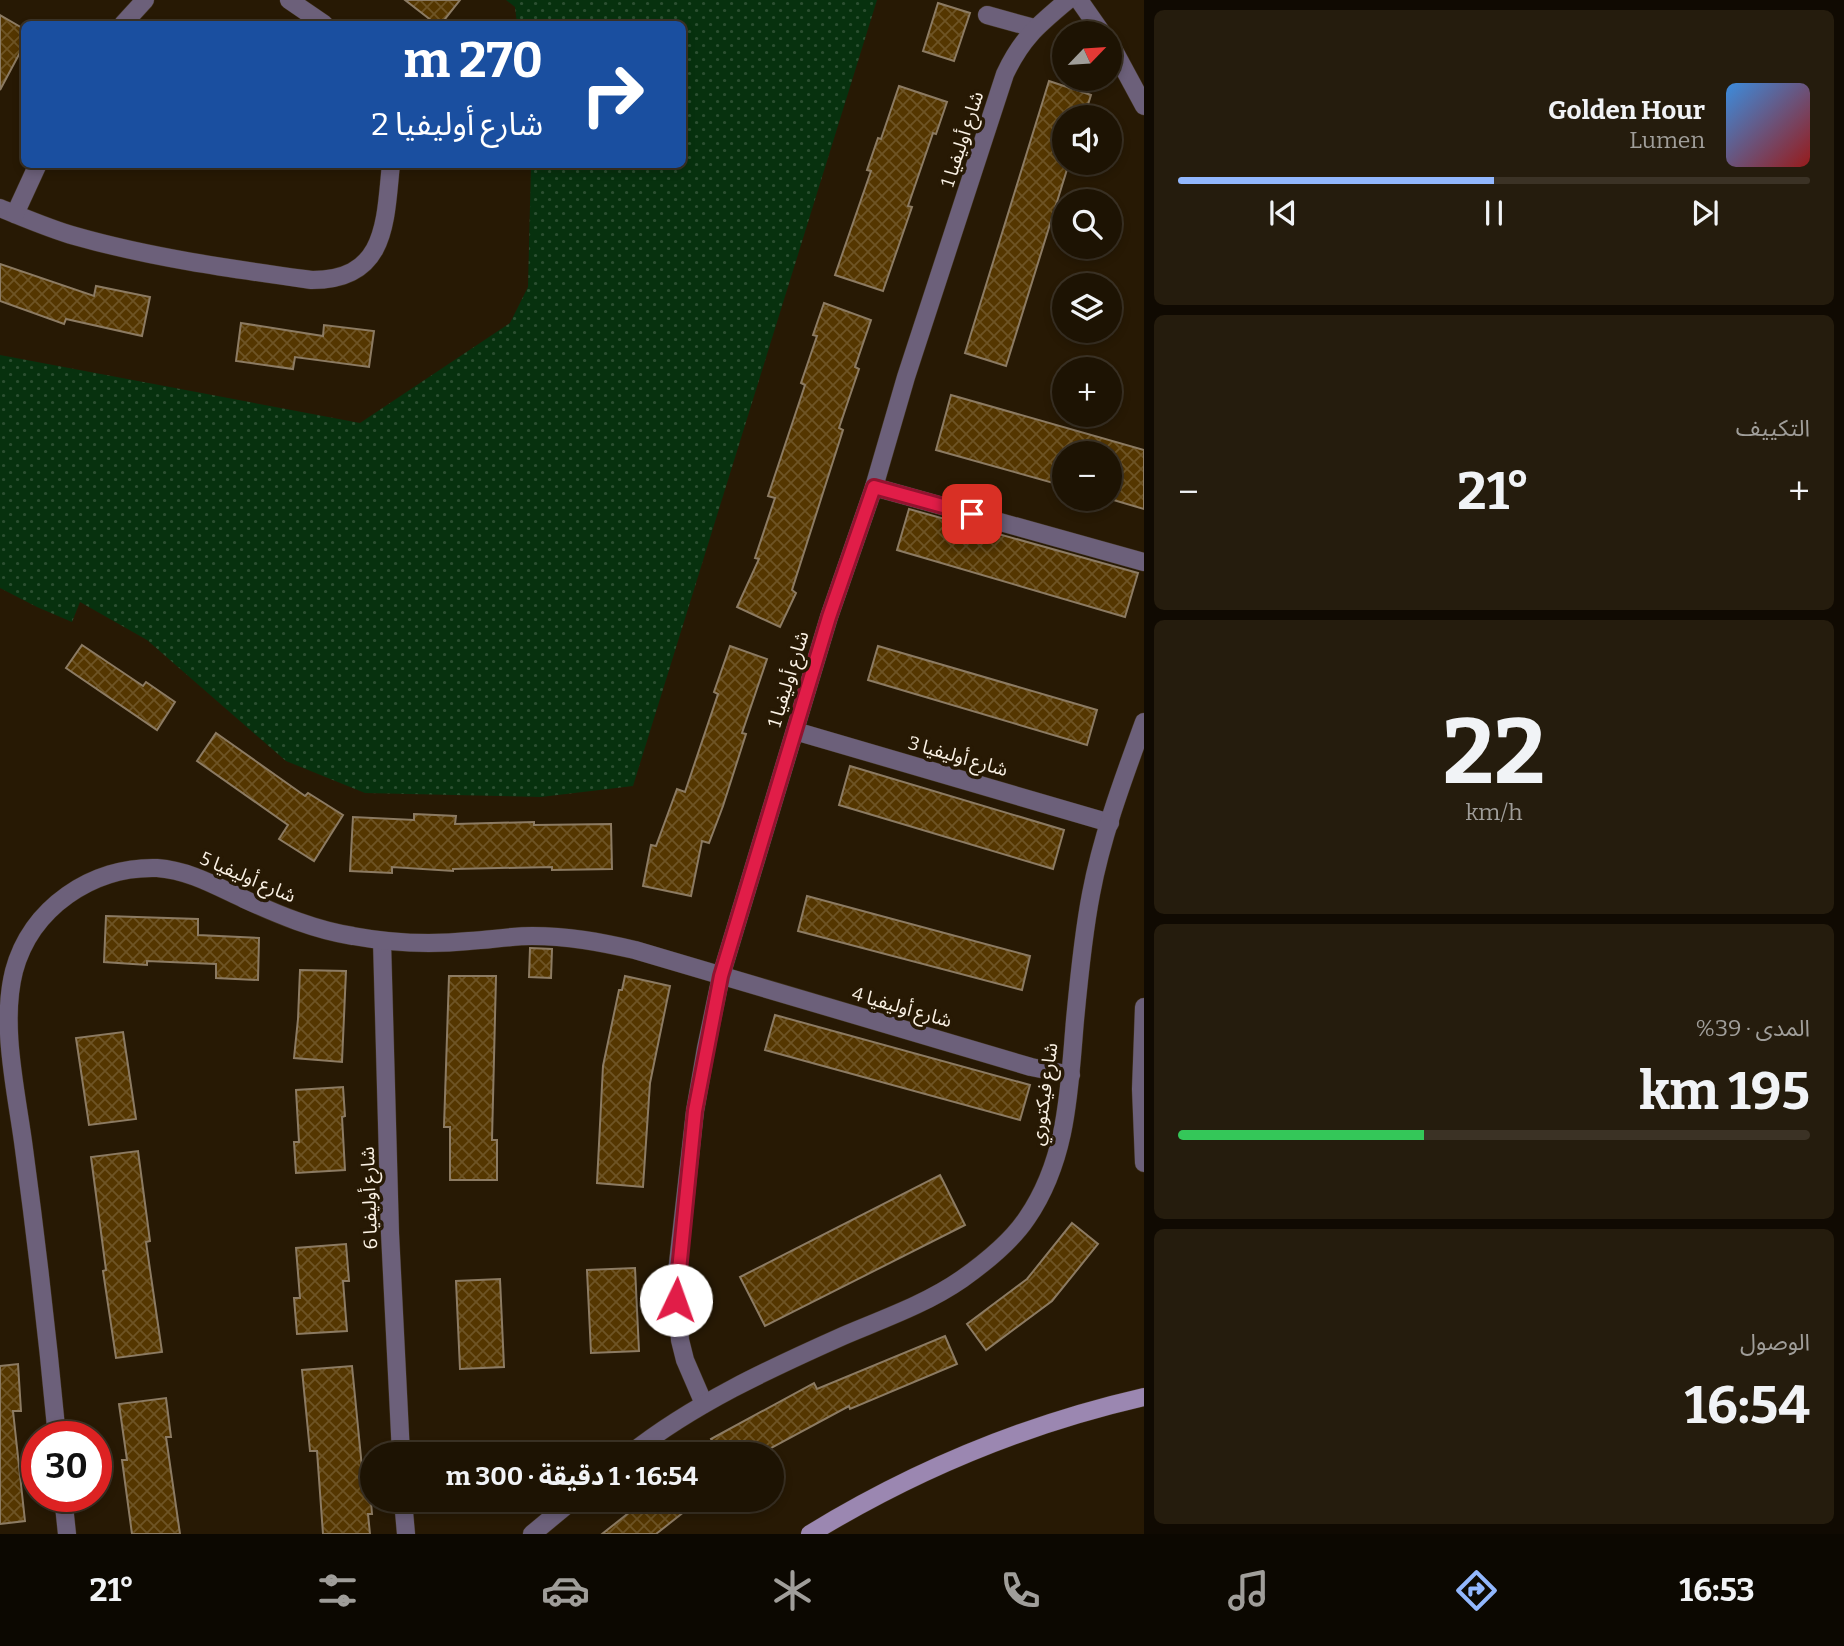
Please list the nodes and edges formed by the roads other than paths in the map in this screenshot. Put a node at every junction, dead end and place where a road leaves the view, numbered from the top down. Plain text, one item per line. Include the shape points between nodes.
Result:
1 (145, 0) edge
2 (289, 0) edge
3 (1068, 0) edge
4 (1079, 0) edge
5 (987, 15) dead end
6 (126, 21) edge
7 (320, 21) edge
8 (1094, 21) edge
9 (1034, 28) junction
10 (1122, 65) edge
11 (1144, 106) edge
12 (35, 168) edge
13 (391, 168) edge
14 (8, 211) edge
15 (874, 487) junction
16 (1144, 562) edge
17 (1144, 722) edge
18 (795, 731) junction
19 (1110, 822) junction
20 (382, 941) junction
21 (721, 976) junction
22 (1144, 1007) edge
23 (1143, 1058) edge
24 (1071, 1075) junction
25 (1144, 1155) edge
26 (1144, 1397) edge
27 (704, 1404) junction
28 (55, 1421) edge
29 (400, 1442) edge
30 (648, 1442) edge
31 (65, 1512) edge
32 (404, 1512) edge
33 (559, 1512) edge
34 (67, 1534) edge
35 (407, 1534) edge
36 (532, 1534) edge
37 (810, 1534) edge

1 - 6 street
2 - 7 street
3 - 9 street, شارع أوليفيا 1
4 - 8 street
5 - 9 street
9 - 15 street, شارع أوليفيا 1 via 1005,74
10 - 11 street
12 - 14 street
13 - 14 street via 384,231 378,246 356,269 327,280 201,264 100,243
15 - 16 street
15 - 18 street, شارع أوليفيا 1
17 - 19 street, شارع فيكتوري
18 - 19 street, شارع أوليفيا 3
18 - 21 street, شارع أوليفيا 1
19 - 24 street, شارع فيكتوري via 1091,891
20 - 21 street, شارع أوليفيا 5 via 575,938
20 - 28 street, شارع أوليفيا 5 via 317,928 188,874 160,868 131,869 77,888 35,927 14,971 9,1020
20 - 29 street, شارع أوليفيا 6
21 - 24 street, شارع أوليفيا 4
21 - 27 street, شارع أوليفيا 1 via 695,1111 676,1281 680,1340
22 - 23 street
23 - 25 street
24 - 27 street, شارع فيكتوري via 1060,1148 1047,1181 1027,1218 997,1251 929,1298 804,1353
26 - 37 main road via 1060,1419 990,1445 921,1474
27 - 30 street, شارع فيكتوري
31 - 34 street
32 - 35 street
33 - 36 street

